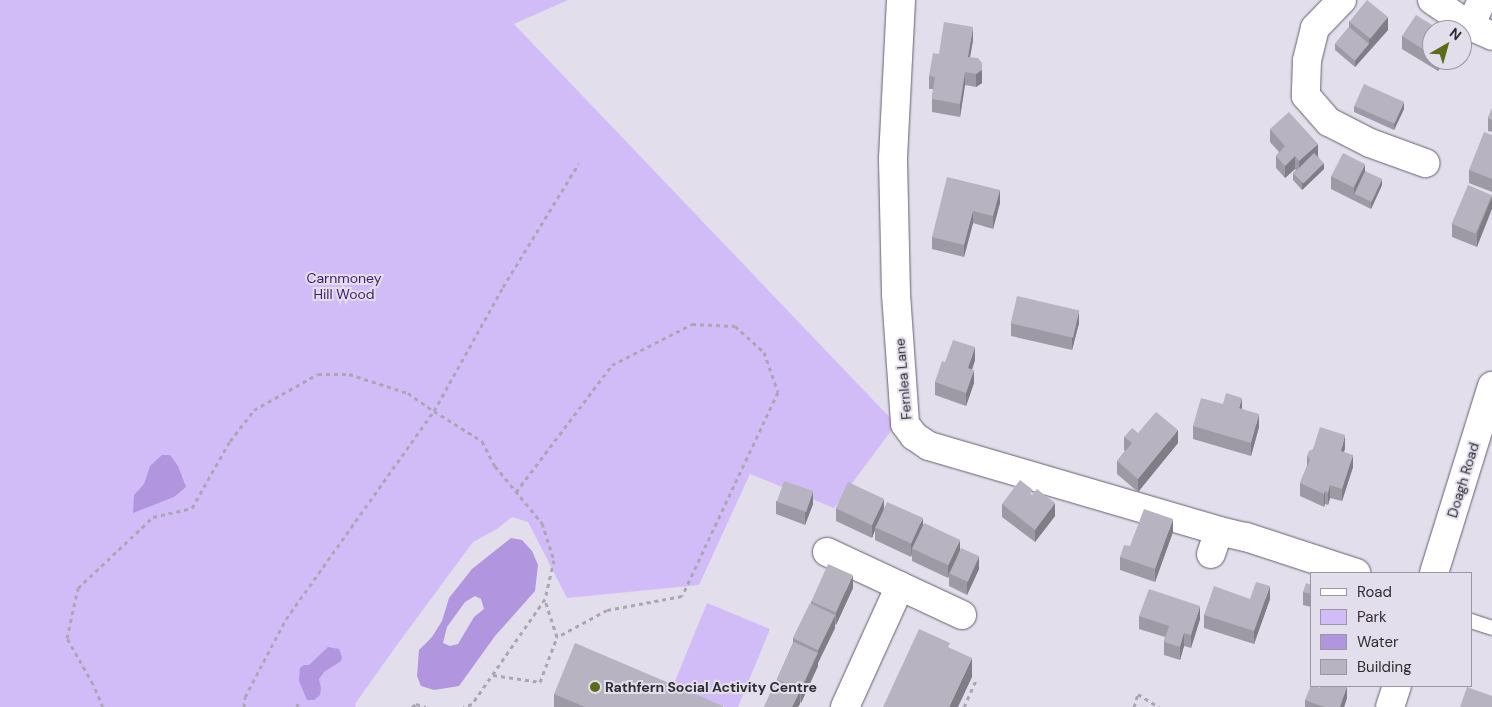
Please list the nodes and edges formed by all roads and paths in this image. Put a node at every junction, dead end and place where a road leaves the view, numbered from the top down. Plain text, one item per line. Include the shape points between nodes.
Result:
1 (901, 0) edge
2 (1342, 0) edge
3 (1432, 0) edge
4 (1482, 0) edge
5 (1481, 31) edge
6 (579, 163) dead end
7 (1425, 163) dead end
8 (1492, 386) edge
9 (434, 411) junction
10 (516, 492) junction
11 (827, 552) dead end
12 (1353, 572) edge
13 (1434, 572) edge
14 (900, 586) junction
15 (545, 600) junction
16 (962, 615) dead end
17 (1472, 621) edge
18 (1492, 628) edge
19 (557, 638) junction
20 (493, 675) junction
21 (977, 678) dead end
22 (1397, 687) edge
23 (103, 707) edge
24 (244, 707) edge
25 (412, 707) edge
26 (426, 707) edge
27 (463, 707) edge
28 (845, 707) edge
29 (964, 707) edge
30 (1134, 707) edge
31 (1159, 707) edge
32 (1390, 707) edge

1 - 12 street, Fernlea Lane via 893,160 896,294 905,424 914,436 929,446 1215,543 1246,537
2 - 7 street via 1316,28 1307,61 1306,96 1329,122 1370,143
3 - 5 street
4 - 5 street
6 - 9 path
8 - 13 street, Doagh Road
9 - 10 path via 482,440 495,466
9 - 23 path via 408,393 349,374 318,374 254,410 230,441 192,508 153,517 78,588 67,638 94,684
9 - 24 path via 286,619 245,697
10 - 15 path via 542,523 554,560
10 - 19 path via 612,365 692,324 735,326 764,352 778,392 682,596 607,610
11 - 14 street
14 - 16 street
14 - 28 street
15 - 19 path
15 - 20 path
17 - 18 lane
19 - 20 path via 540,682
20 - 27 path via 472,704
21 - 29 path
22 - 32 street
25 - 26 path via 416,704
30 - 31 path via 1138,694

